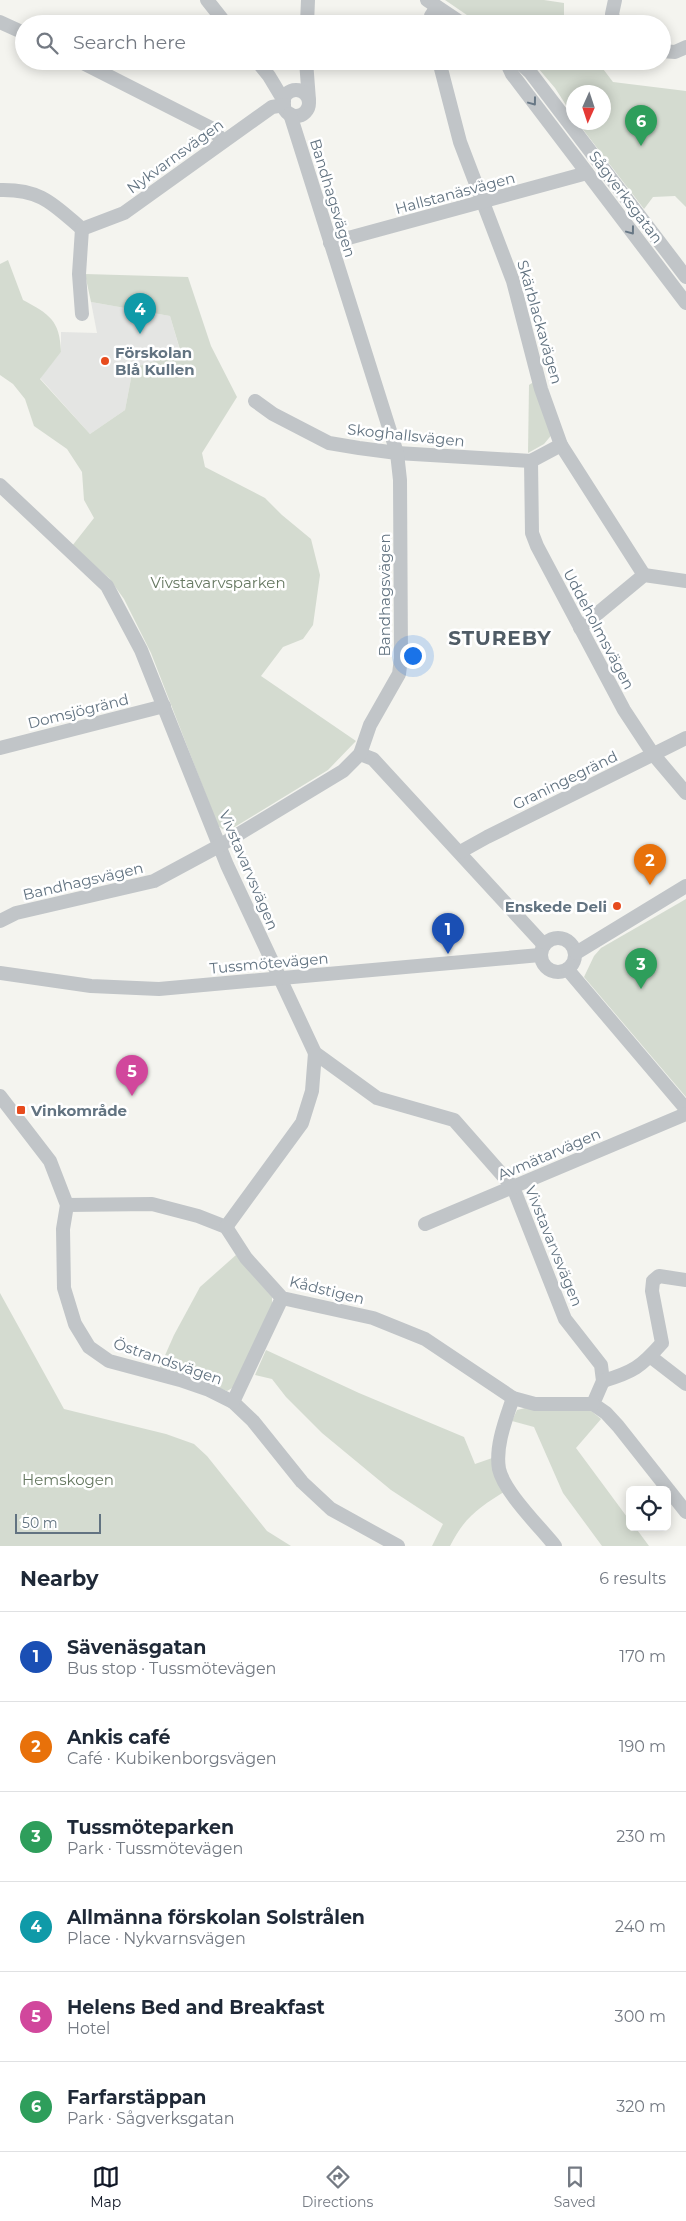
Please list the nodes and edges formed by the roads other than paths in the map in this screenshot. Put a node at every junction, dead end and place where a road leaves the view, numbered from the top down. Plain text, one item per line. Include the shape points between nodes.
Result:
1 (207, 0) edge
2 (308, 0) edge
3 (615, 0) edge
4 (432, 3) edge
5 (219, 15) edge
6 (308, 15) edge
7 (450, 15) edge
8 (612, 15) edge
9 (0, 22) edge
10 (15, 30) edge
11 (686, 47) edge
12 (671, 52) edge
13 (97, 70) edge
14 (264, 70) edge
15 (304, 70) edge
16 (440, 70) edge
17 (510, 70) edge
18 (528, 70) edge
19 (294, 102) junction
20 (222, 141) junction
21 (587, 173) junction
22 (0, 190) edge
23 (482, 202) junction
24 (82, 229) junction
25 (330, 243) junction
26 (686, 277) edge
27 (686, 303) edge
28 (82, 314) dead end
29 (255, 401) dead end
30 (561, 445) junction
31 (397, 453) junction
32 (531, 462) junction
33 (0, 485) edge
34 (644, 576) junction
35 (686, 580) edge
36 (580, 628) junction
37 (164, 706) junction
38 (686, 738) edge
39 (0, 748) edge
40 (360, 754) junction
41 (653, 754) junction
42 (686, 793) edge
43 (219, 846) junction
44 (460, 852) junction
45 (686, 886) edge
46 (1, 918) edge
47 (542, 950) junction
48 (576, 953) junction
49 (568, 970) junction
50 (0, 973) edge
51 (280, 979) junction
52 (315, 1053) junction
53 (0, 1096) edge
54 (686, 1109) edge
55 (686, 1114) edge
56 (514, 1187) junction
57 (67, 1205) junction
58 (425, 1224) dead end
59 (226, 1227) junction
60 (686, 1280) edge
61 (282, 1298) junction
62 (652, 1357) junction
63 (603, 1381) junction
64 (686, 1384) edge
65 (513, 1398) junction
66 (234, 1402) junction
67 (593, 1404) junction
68 (686, 1512) edge
69 (398, 1546) edge
70 (555, 1546) edge

1 - 5 street
2 - 6 street
3 - 8 street
4 - 7 street
9 - 10 street
11 - 12 street
13 - 20 street via 213,129
14 - 19 street
15 - 19 street, Bandhagsvägen
16 - 23 street, Skärblackavägen via 460,142
17 -> 21 street, Sågverksgatan
18 - 26 street, Sågverksgatan
19 - 20 street, Nykvarnsvägen via 272,107
19 - 25 street, Bandhagsvägen via 295,130
20 - 24 street, Nykvarnsvägen via 124,213
21 - 23 street, Hallstanäsvägen
21 -> 27 street, Sågverksgatan
22 - 24 street via 36,194
23 - 25 street, Hallstanäsvägen
23 - 30 street, Skärblackavägen via 513,281 541,390
24 - 28 street via 79,274
25 - 31 street, Bandhagsvägen
29 - 31 street, Skoghallsvägen via 329,443
30 - 32 street
30 - 34 street, Skärblackavägen
31 - 32 street, Skoghallsvägen
31 - 40 street, Bandhagsvägen via 401,658 399,674 370,725
32 - 36 street, Uddeholmsvägen via 532,533
33 - 37 street, Vivstavarvsvägen via 107,586 141,650
34 - 35 street
34 - 36 street
36 - 41 street, Uddeholmsvägen via 624,710
37 - 39 street, Domsjögränd
37 - 43 street, Vivstavarvsvägen
38 - 41 street, Graningegränd
40 - 43 street, Bandhagsvägen via 343,771
40 - 44 street via 373,759
41 - 42 street, Uddeholmsvägen
41 - 44 street, Graningegränd
43 - 46 street, Bandhagsvägen via 154,881
43 - 51 street, Vivstavarvsvägen
44 - 47 street
45 - 48 street
47 - 48 street via 554,938 569,942
47 - 49 street via 543,965 548,970 556,973
47 - 51 street, Tussmötevägen
48 - 49 street
49 - 54 street
50 - 51 street, Tussmötevägen via 122,988 159,989
51 - 52 street, Vivstavarvsvägen
52 - 56 street, Vivstavarvsvägen via 377,1098 454,1120
52 - 59 street via 312,1091 302,1123
53 - 57 street via 50,1161
55 - 56 street, Avmätarvägen
56 - 58 street, Avmätarvägen
56 - 63 street, Vivstavarvsvägen via 565,1319 601,1365
57 - 59 street via 163,1205
57 - 66 street, Östrandsvägen via 63,1229 64,1288 75,1324 90,1348 110,1360 180,1380
59 - 61 street, Kådstigen via 246,1258
60 - 62 street via 659,1276 654,1281 652,1291 662,1343
61 - 65 street, Kådstigen via 373,1318 425,1339
61 - 66 street
62 - 63 street via 633,1372
62 - 64 street
63 - 67 street
65 - 67 street, Kådstigen via 534,1404
65 - 70 street via 504,1424 498,1460 500,1471 510,1490
66 - 69 street, Östrandsvägen via 302,1482 331,1509
67 - 68 street via 606,1412

